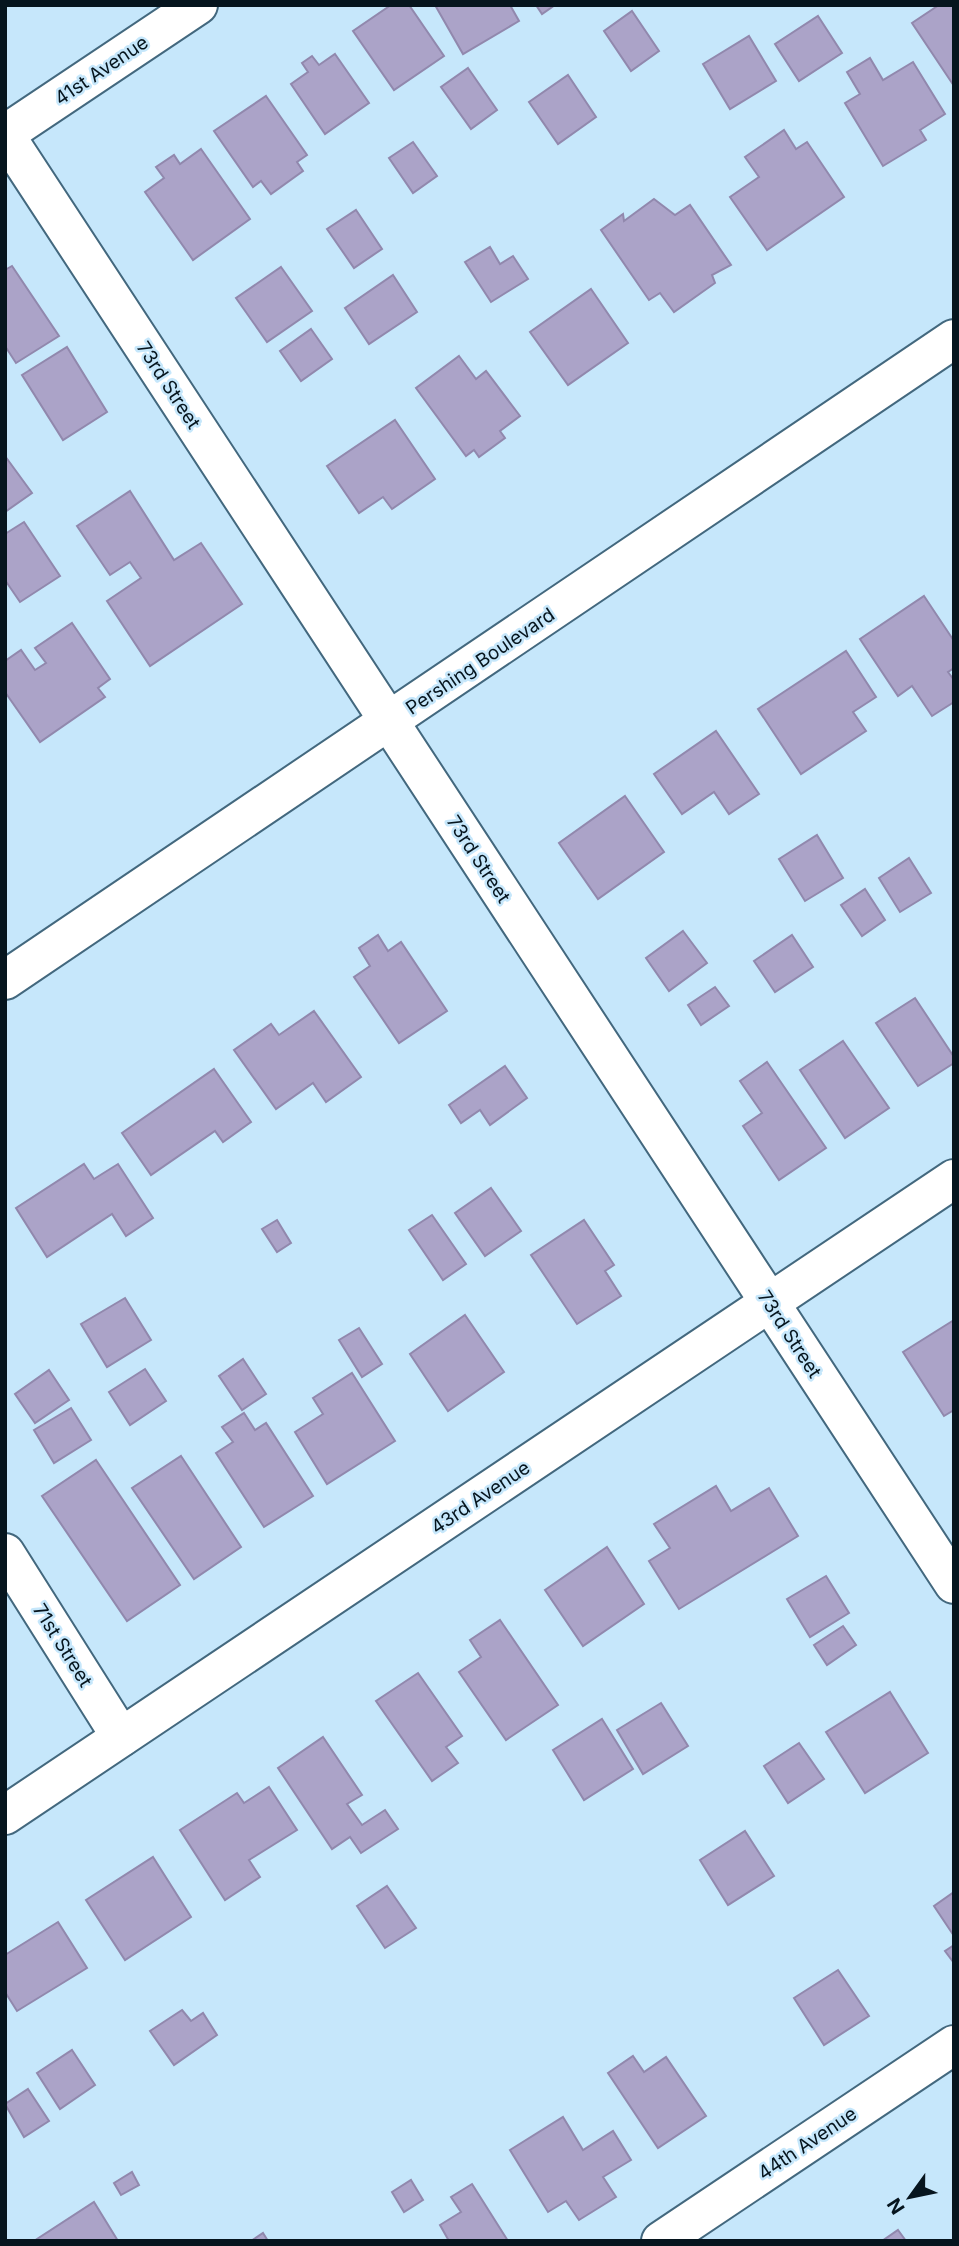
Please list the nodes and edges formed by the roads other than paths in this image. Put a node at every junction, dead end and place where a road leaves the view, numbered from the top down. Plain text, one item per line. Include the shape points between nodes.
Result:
1 (198, 5) edge
2 (5, 135) edge
3 (954, 339) edge
4 (390, 722) junction
5 (5, 980) edge
6 (954, 1179) edge
7 (770, 1303) junction
8 (5, 1553) edge
9 (954, 1584) edge
10 (121, 1737) junction
11 (5, 1815) edge
12 (954, 2045) edge
13 (661, 2241) edge

1 - 2 street, 41st Avenue
2 - 4 street, 73rd Street
3 - 4 street, Pershing Boulevard
4 - 5 street, Pershing Boulevard
4 - 7 street, 73rd Street
6 - 7 street, 43rd Avenue
7 - 9 street, 73rd Street
7 - 10 street, 43rd Avenue
8 - 10 street, 71st Street
10 - 11 street, 43rd Avenue
12 - 13 street, 44th Avenue

